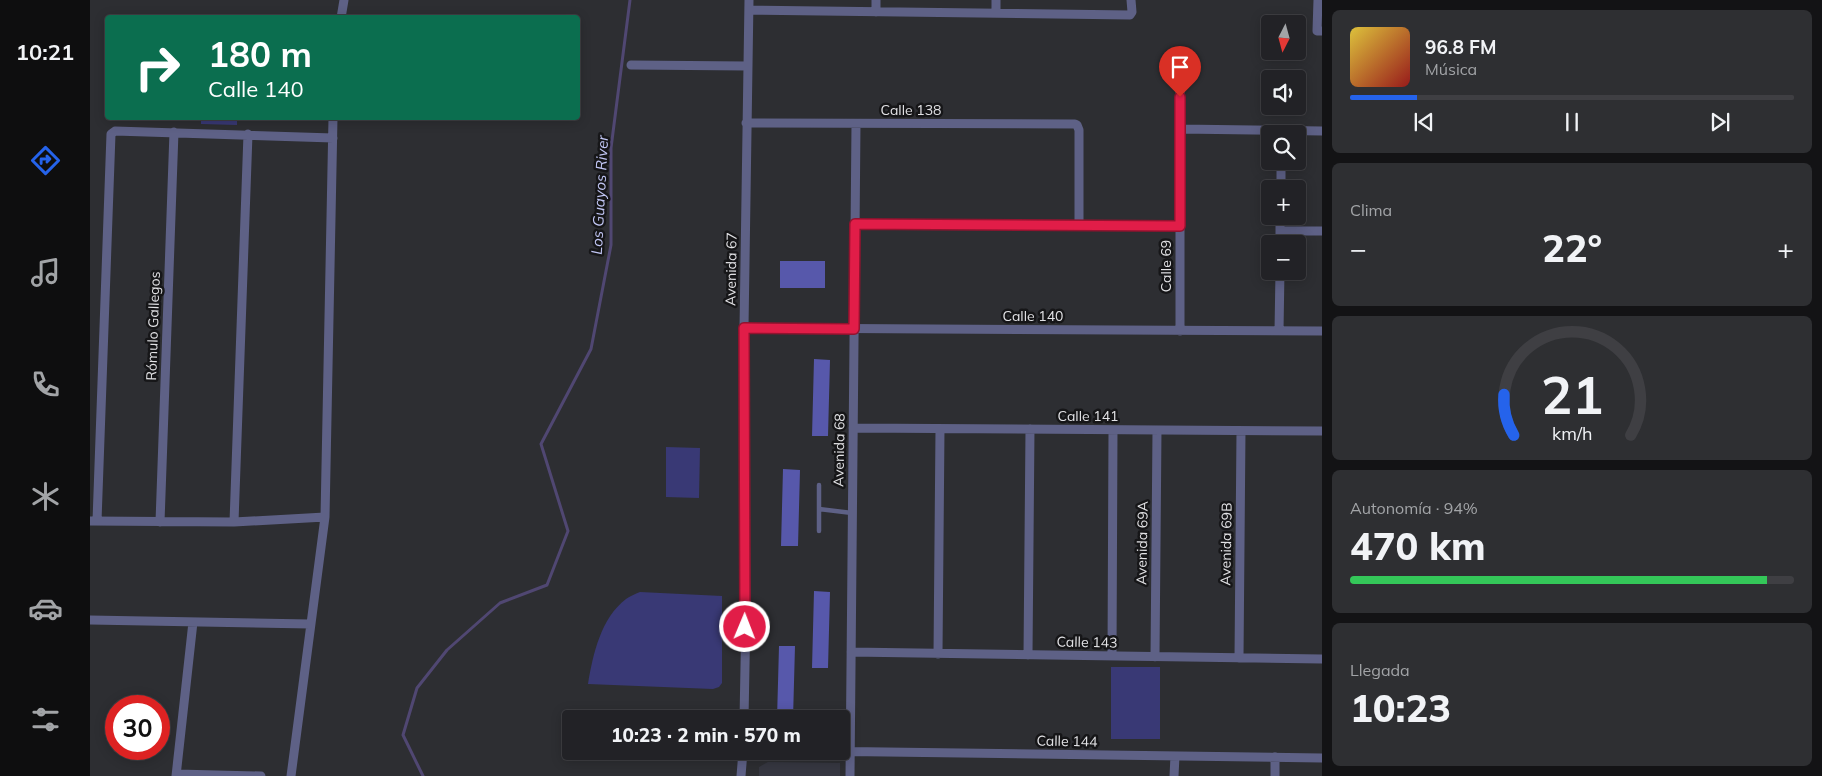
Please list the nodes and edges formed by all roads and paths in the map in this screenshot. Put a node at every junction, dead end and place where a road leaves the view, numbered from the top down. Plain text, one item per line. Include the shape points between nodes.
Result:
1 (344, 0) edge
2 (749, 0) edge
3 (876, 0) edge
4 (996, 0) edge
5 (1131, 0) edge
6 (1318, 0) edge
7 (749, 10) junction
8 (876, 12) junction
9 (996, 13) junction
10 (342, 15) edge
11 (1322, 31) edge
12 (631, 65) dead end
13 (747, 66) junction
14 (1180, 81) dead end
15 (333, 120) edge
16 (746, 123) junction
17 (856, 124) junction
18 (1180, 128) junction
19 (1261, 131) edge
20 (1306, 131) edge
21 (1322, 131) edge
22 (174, 132) junction
23 (248, 134) junction
24 (333, 138) junction
25 (855, 224) junction
26 (1280, 225) edge
27 (1079, 226) junction
28 (1180, 226) junction
29 (1280, 231) junction
30 (1322, 231) edge
31 (1280, 235) edge
32 (1280, 280) edge
33 (744, 328) junction
34 (854, 329) junction
35 (1180, 330) junction
36 (1279, 331) junction
37 (1322, 331) edge
38 (853, 428) junction
39 (940, 428) junction
40 (1030, 429) junction
41 (1113, 430) junction
42 (1157, 430) junction
43 (1241, 431) junction
44 (1322, 431) edge
45 (819, 485) dead end
46 (819, 509) junction
47 (852, 513) junction
48 (325, 518) junction
49 (93, 521) edge
50 (160, 522) junction
51 (234, 522) junction
52 (819, 531) dead end
53 (90, 620) edge
54 (193, 622) junction
55 (310, 624) junction
56 (851, 652) junction
57 (938, 654) junction
58 (1028, 655) junction
59 (1112, 656) junction
60 (1154, 656) junction
61 (1238, 658) junction
62 (1322, 659) edge
63 (744, 710) edge
64 (850, 752) joint
65 (1175, 756) junction
66 (1275, 757) junction
67 (1322, 758) edge
68 (742, 760) edge
69 (850, 760) edge
70 (176, 775) edge
71 (261, 776) edge
72 (291, 776) edge
73 (741, 776) edge
74 (850, 776) edge
75 (1174, 776) edge
76 (1275, 776) edge

1 - 10 street
2 - 7 street, Avenida 67
3 - 8 street
4 - 9 street
5 - 9 street via 1130,15
6 - 11 street via 1317,31
7 - 8 street
7 - 13 street, Avenida 67
8 - 9 street
12 - 13 street
13 - 16 street, Avenida 67
14 - 18 street, Calle 69
15 - 24 street
16 - 17 street, Calle 138
16 - 33 street, Avenida 67
17 - 25 street, Avenida 68
17 - 27 street, Calle 138 via 1075,124 1078,126
18 - 19 street
18 - 28 street, Calle 69
20 - 21 street
22 - 23 street
22 - 49 street via 115,131 110,134
22 - 50 street, Rómulo Gallegos
23 - 24 street
23 - 51 street
24 - 48 street
25 - 27 street
25 - 34 street, Avenida 68
26 - 29 street
27 - 28 street
28 - 35 street, Calle 69
29 - 30 street
29 - 31 street
32 - 36 street
33 - 34 street, Calle 140
33 - 63 street, Avenida 67
34 - 35 street, Calle 140
34 - 38 street, Avenida 68
35 - 36 street, Calle 140
36 - 37 street, Calle 140
38 - 39 street, Calle 141
38 - 47 street, Avenida 68
39 - 40 street, Calle 141
39 - 57 street
40 - 41 street, Calle 141
40 - 58 street
41 - 42 street, Calle 141
41 - 59 street
42 - 43 street, Calle 141
42 - 60 street, Avenida 69A
43 - 44 street, Calle 141
43 - 61 street, Avenida 69B
45 - 46 lane
46 - 47 lane
46 - 52 lane
47 - 56 street, Avenida 68
48 - 51 street
48 - 55 street
49 - 50 street
50 - 51 street
53 - 54 street
54 - 55 street
54 - 70 street
55 - 72 street
56 - 57 street, Calle 143
56 - 64 street, Avenida 68
57 - 58 street, Calle 143
58 - 59 street, Calle 143
59 - 60 street, Calle 143
60 - 61 street, Calle 143
61 - 62 street, Calle 143
64 - 65 street, Calle 144
65 - 66 street, Calle 144
65 - 75 street
66 - 67 street, Calle 144
66 - 76 street
68 - 73 street
69 - 74 street, Avenida 68
70 - 71 street

